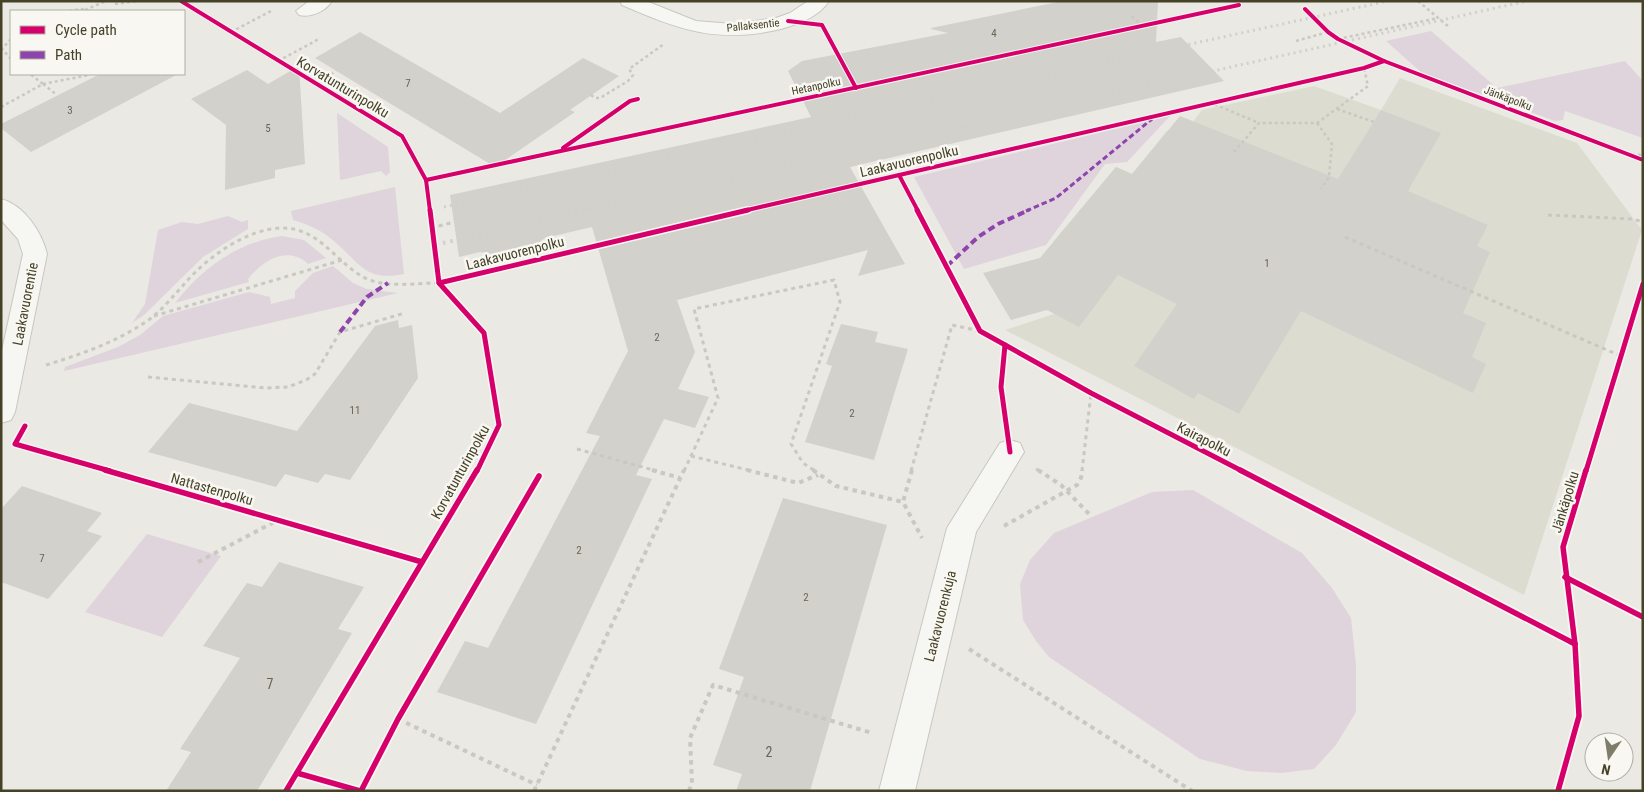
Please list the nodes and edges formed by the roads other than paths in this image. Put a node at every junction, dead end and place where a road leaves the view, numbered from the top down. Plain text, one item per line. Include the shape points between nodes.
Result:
1 (323, 1) edge
2 (629, 1) edge
3 (820, 1) edge
4 (306, 11) dead end
5 (1, 207) edge
6 (1, 412) edge
7 (1010, 452) road end
8 (897, 791) edge

1 - 4 street
2 - 3 street, Pallaksentie via 705,28 765,26 788,21 806,14
5 - 6 street, Laakavuorentie via 28,231 34,245
7 - 8 street, Laakavuorenkuja via 962,528

